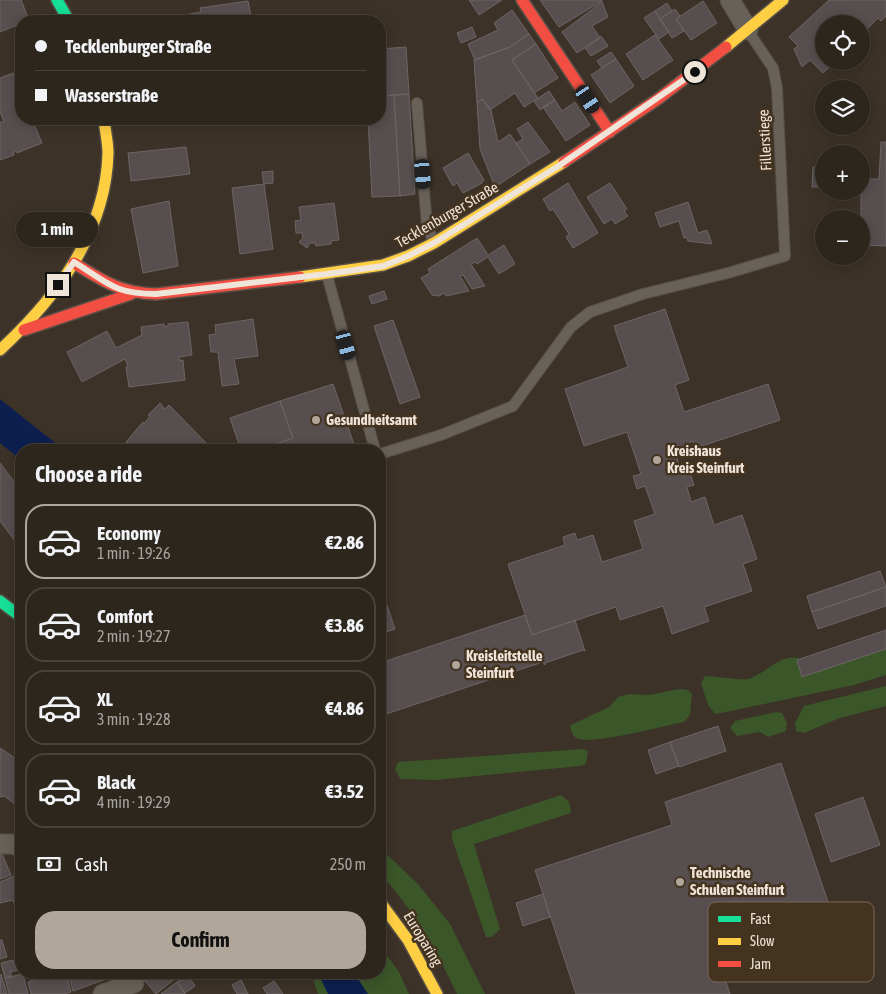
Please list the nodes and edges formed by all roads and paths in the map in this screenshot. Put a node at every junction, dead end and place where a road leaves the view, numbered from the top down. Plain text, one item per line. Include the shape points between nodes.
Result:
1 (56, 0) edge
2 (522, 0) edge
3 (730, 0) edge
4 (783, 0) edge
5 (65, 15) edge
6 (748, 30) junction
7 (417, 103) dead end
8 (105, 125) edge
9 (610, 132) junction
10 (434, 243) junction
11 (74, 262) junction
12 (327, 274) junction
13 (131, 294) junction
14 (20, 331) junction
15 (1, 347) edge
16 (373, 444) edge
17 (386, 452) edge
18 (0, 601) edge
19 (15, 612) edge
20 (0, 844) edge
21 (15, 845) edge
22 (386, 909) edge
23 (135, 983) edge
24 (103, 994) edge
25 (437, 994) edge

1 - 5 main road
2 - 9 main road
3 - 6 street
4 - 6 main road, Tecklenburger Straße
6 - 9 main road, Tecklenburger Straße via 684,81
6 - 17 lane, Fillerstiege via 773,68 777,88 785,256 643,294 590,312 571,327 513,406 441,436
7 - 10 lane via 427,226
8 - 11 main road via 108,159 104,195 92,231
9 - 10 main road, Tecklenburger Straße
10 - 12 main road, Tecklenburger Straße via 383,266
11 - 13 main road, Tecklenburger Straße via 108,286
11 - 14 main road
12 - 13 main road, Tecklenburger Straße via 156,294
12 - 16 lane
13 - 14 main road
14 - 15 main road
18 - 19 main road
20 - 21 street
22 - 25 main road, Europaring via 408,940
23 - 24 street

